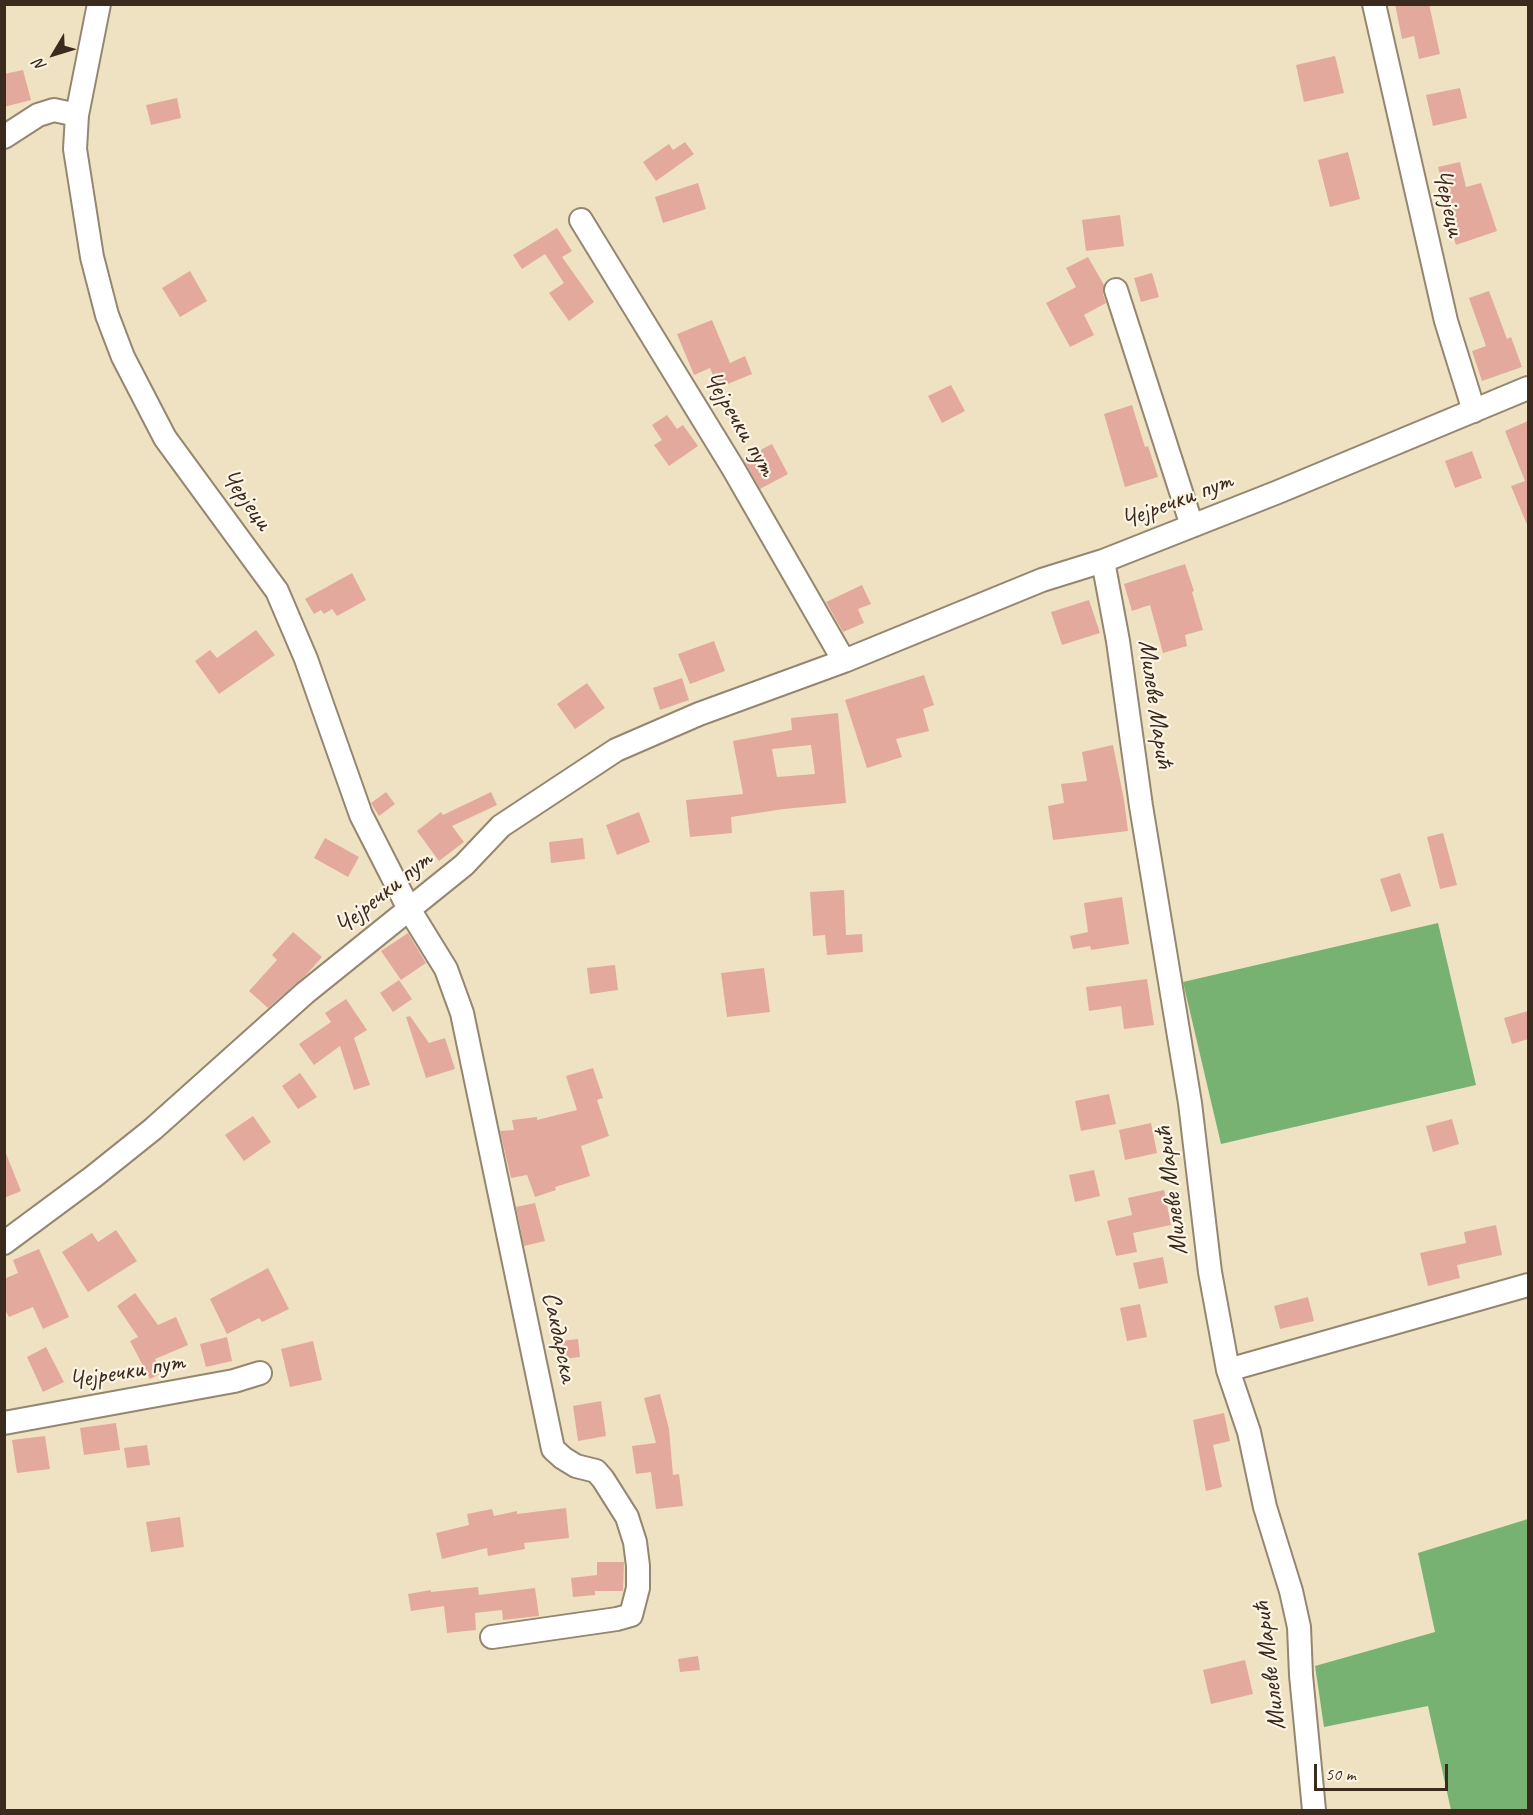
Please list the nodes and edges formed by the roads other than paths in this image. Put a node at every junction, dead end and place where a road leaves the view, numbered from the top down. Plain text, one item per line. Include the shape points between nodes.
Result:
1 (99, 4) edge
2 (1374, 4) edge
3 (77, 115) junction
4 (4, 137) edge
5 (581, 220) dead end
6 (1116, 290) dead end
7 (1528, 388) edge
8 (1474, 411) junction
9 (1192, 526) junction
10 (1103, 561) junction
11 (844, 661) junction
12 (409, 909) junction
13 (4, 1243) edge
14 (1528, 1285) edge
15 (1228, 1370) junction
16 (260, 1373) dead end
17 (4, 1423) edge
18 (492, 1637) dead end
19 (1314, 1810) edge

1 - 3 street, Черјеци
2 - 8 street, Черјеци via 1446,321
3 - 4 street via 54,110 38,115
3 - 12 street, Черјеци via 75,149 92,257 106,315 123,357 165,438 277,591 306,659 361,815
5 - 11 street, Чејречки пут via 733,468
6 - 9 street
7 - 8 street, Чејречки пут
8 - 9 street, Чејречки пут
9 - 10 street, Чејречки пут
10 - 11 street, Чејречки пут via 1042,580
10 - 15 street, Милеве Мaрић via 1190,1103 1210,1272
11 - 12 street, Чејречки пут via 699,714 616,750 501,826 464,865
12 - 13 street, Чејречки пут via 305,993 153,1129
12 - 18 street, Сакдарска via 446,969 462,1013 553,1449 576,1466 596,1471 603,1479 627,1517 638,1566 638,1588 631,1615
14 - 15 street
15 - 19 street, Милеве Мaрић via 1249,1432 1265,1507 1299,1627
16 - 17 street, Чејречки пут

